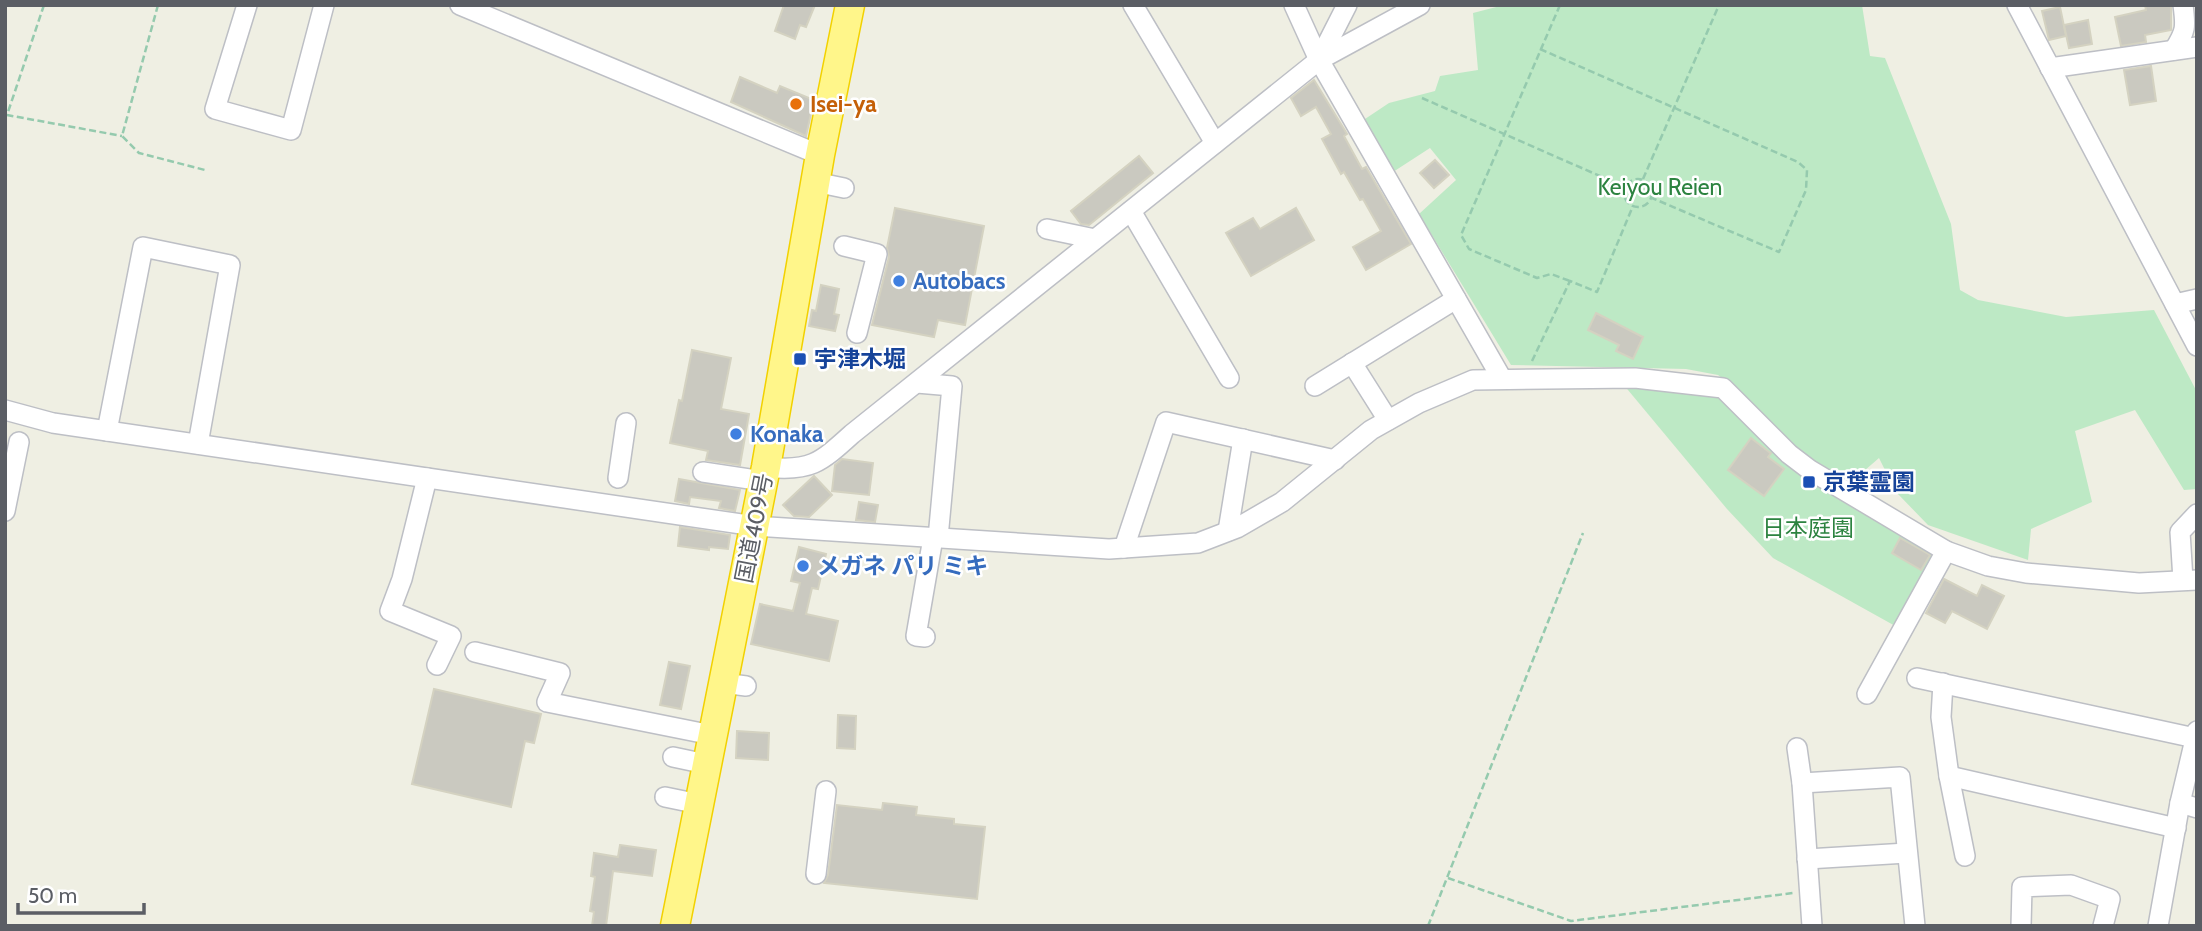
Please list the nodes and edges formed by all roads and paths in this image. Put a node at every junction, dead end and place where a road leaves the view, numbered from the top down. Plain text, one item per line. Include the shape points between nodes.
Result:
1 (44, 5) edge
2 (158, 5) edge
3 (247, 5) edge
4 (324, 5) edge
5 (460, 5) edge
6 (850, 5) edge
7 (1133, 5) edge
8 (1294, 5) edge
9 (1346, 5) edge
10 (1420, 5) edge
11 (1560, 5) edge
12 (1719, 5) edge
13 (2017, 5) edge
14 (2183, 5) edge
15 (2197, 47) edge
16 (1541, 50) junction
17 (2174, 50) junction
18 (1320, 60) junction
19 (2050, 68) junction
20 (1422, 98) dead end
21 (1674, 108) junction
22 (1504, 134) junction
23 (122, 136) junction
24 (1215, 143) junction
25 (817, 169) junction
26 (205, 170) dead end
27 (1643, 179) junction
28 (1625, 187) junction
29 (844, 188) dead end
30 (1652, 198) junction
31 (1633, 206) junction
32 (1131, 211) junction
33 (1047, 229) dead end
34 (1096, 239) junction
35 (844, 246) dead end
36 (1570, 281) junction
37 (1456, 299) junction
38 (2197, 299) edge
39 (2175, 304) junction
40 (857, 333) dead end
41 (2197, 346) edge
42 (1352, 363) junction
43 (1230, 378) dead end
44 (1502, 379) junction
45 (1523, 380) junction
46 (917, 383) junction
47 (1315, 386) dead end
48 (5, 411) edge
49 (1388, 420) junction
50 (53, 423) junction
51 (626, 423) dead end
52 (107, 431) junction
53 (1243, 439) junction
54 (198, 444) junction
55 (12, 446) edge
56 (1335, 460) junction
57 (625, 467) dead end
58 (703, 472) dead end
59 (765, 474) junction
60 (427, 478) junction
61 (5, 512) edge
62 (2197, 514) edge
63 (755, 526) junction
64 (1228, 531) junction
65 (1583, 533) dead end
66 (936, 538) junction
67 (1124, 548) junction
68 (1946, 551) junction
69 (2190, 580) edge
70 (925, 637) dead end
71 (474, 652) dead end
72 (437, 665) dead end
73 (1917, 678) dead end
74 (1943, 684) junction
75 (1867, 694) dead end
76 (712, 734) junction
77 (2196, 734) edge
78 (1797, 748) dead end
79 (673, 757) dead end
80 (1949, 776) junction
81 (1802, 783) junction
82 (826, 792) dead end
83 (665, 797) dead end
84 (706, 797) junction
85 (2188, 806) edge
86 (2176, 828) junction
87 (1908, 853) junction
88 (1965, 856) dead end
89 (1808, 859) junction
90 (816, 874) dead end
91 (1447, 878) junction
92 (1810, 891) junction
93 (1910, 925) edge
94 (675, 926) edge
95 (1428, 926) edge
96 (1812, 926) edge
97 (2021, 926) edge
98 (2103, 926) edge
99 (2158, 926) edge

1 - 23 path via 7,114
2 - 23 path
3 - 4 street via 215,109 292,130
5 - 25 street
6 - 25 highway, 国道409号
7 - 24 street
8 - 18 street
9 - 18 street
10 - 18 street
11 - 16 path
12 - 21 path
13 - 19 street
14 - 17 street via 2186,26
15 - 17 street
16 - 21 path
16 - 22 path
17 - 19 street
18 - 24 street
18 - 37 street
19 - 39 street
20 - 22 path
21 - 27 path
21 - 30 path via 1798,162 1807,170 1806,190 1779,252
22 - 28 path
22 - 36 path via 1461,235 1463,242 1469,249 1537,278 1551,274
23 - 26 path via 139,153
24 - 32 street
25 - 29 street
25 - 59 highway, 国道409号
27 - 28 path via 1633,179
27 - 30 path via 1652,187
28 - 31 path via 1625,198
30 - 31 path via 1644,206
31 - 36 path via 1597,292
32 - 34 street
32 - 43 street
33 - 34 street
34 - 46 street
35 - 40 street via 877,254
36 - 45 path
37 - 42 street
37 - 44 street
38 - 39 street
39 - 41 street
42 - 47 street
42 - 49 street
44 - 45 street
44 - 49 street via 1474,380
45 - 68 street via 1635,378 1723,388 1810,470
46 - 59 street via 828,456 807,467
46 - 66 street via 951,386
48 - 50 street
49 - 56 street
50 - 52 street
50 - 55 street
51 - 57 street
52 - 54 street
52 - 54 street via 143,247 230,265
53 - 56 street
53 - 64 street
53 - 67 street via 1166,422
54 - 60 street
55 - 61 street
56 - 64 street via 1282,502
58 - 59 street
59 - 63 highway, 国道409号
60 - 63 street
60 - 72 street via 390,611 451,636
62 - 69 street via 2180,532
63 - 66 street
63 - 76 highway, 国道409号 via 734,685
64 - 67 street via 1198,543
65 - 91 path
66 - 67 street
66 - 70 street via 916,636
68 - 69 street via 2026,573 2138,583
68 - 75 street
71 - 76 street via 560,673 547,702
73 - 74 street
74 - 77 street
74 - 80 street via 1941,717
76 - 84 highway, 国道409号
77 - 85 street
78 - 81 street
79 - 84 street
80 - 86 street
80 - 88 street
81 - 87 street via 1900,777
81 - 89 street
82 - 90 street
83 - 84 street
84 - 94 highway, 国道409号 via 695,862
85 - 86 street
86 - 99 street
87 - 89 street
87 - 93 street
89 - 92 street
91 - 92 path via 1571,920
91 - 95 path
92 - 96 street
97 - 98 street via 2022,887 2071,884 2110,900

